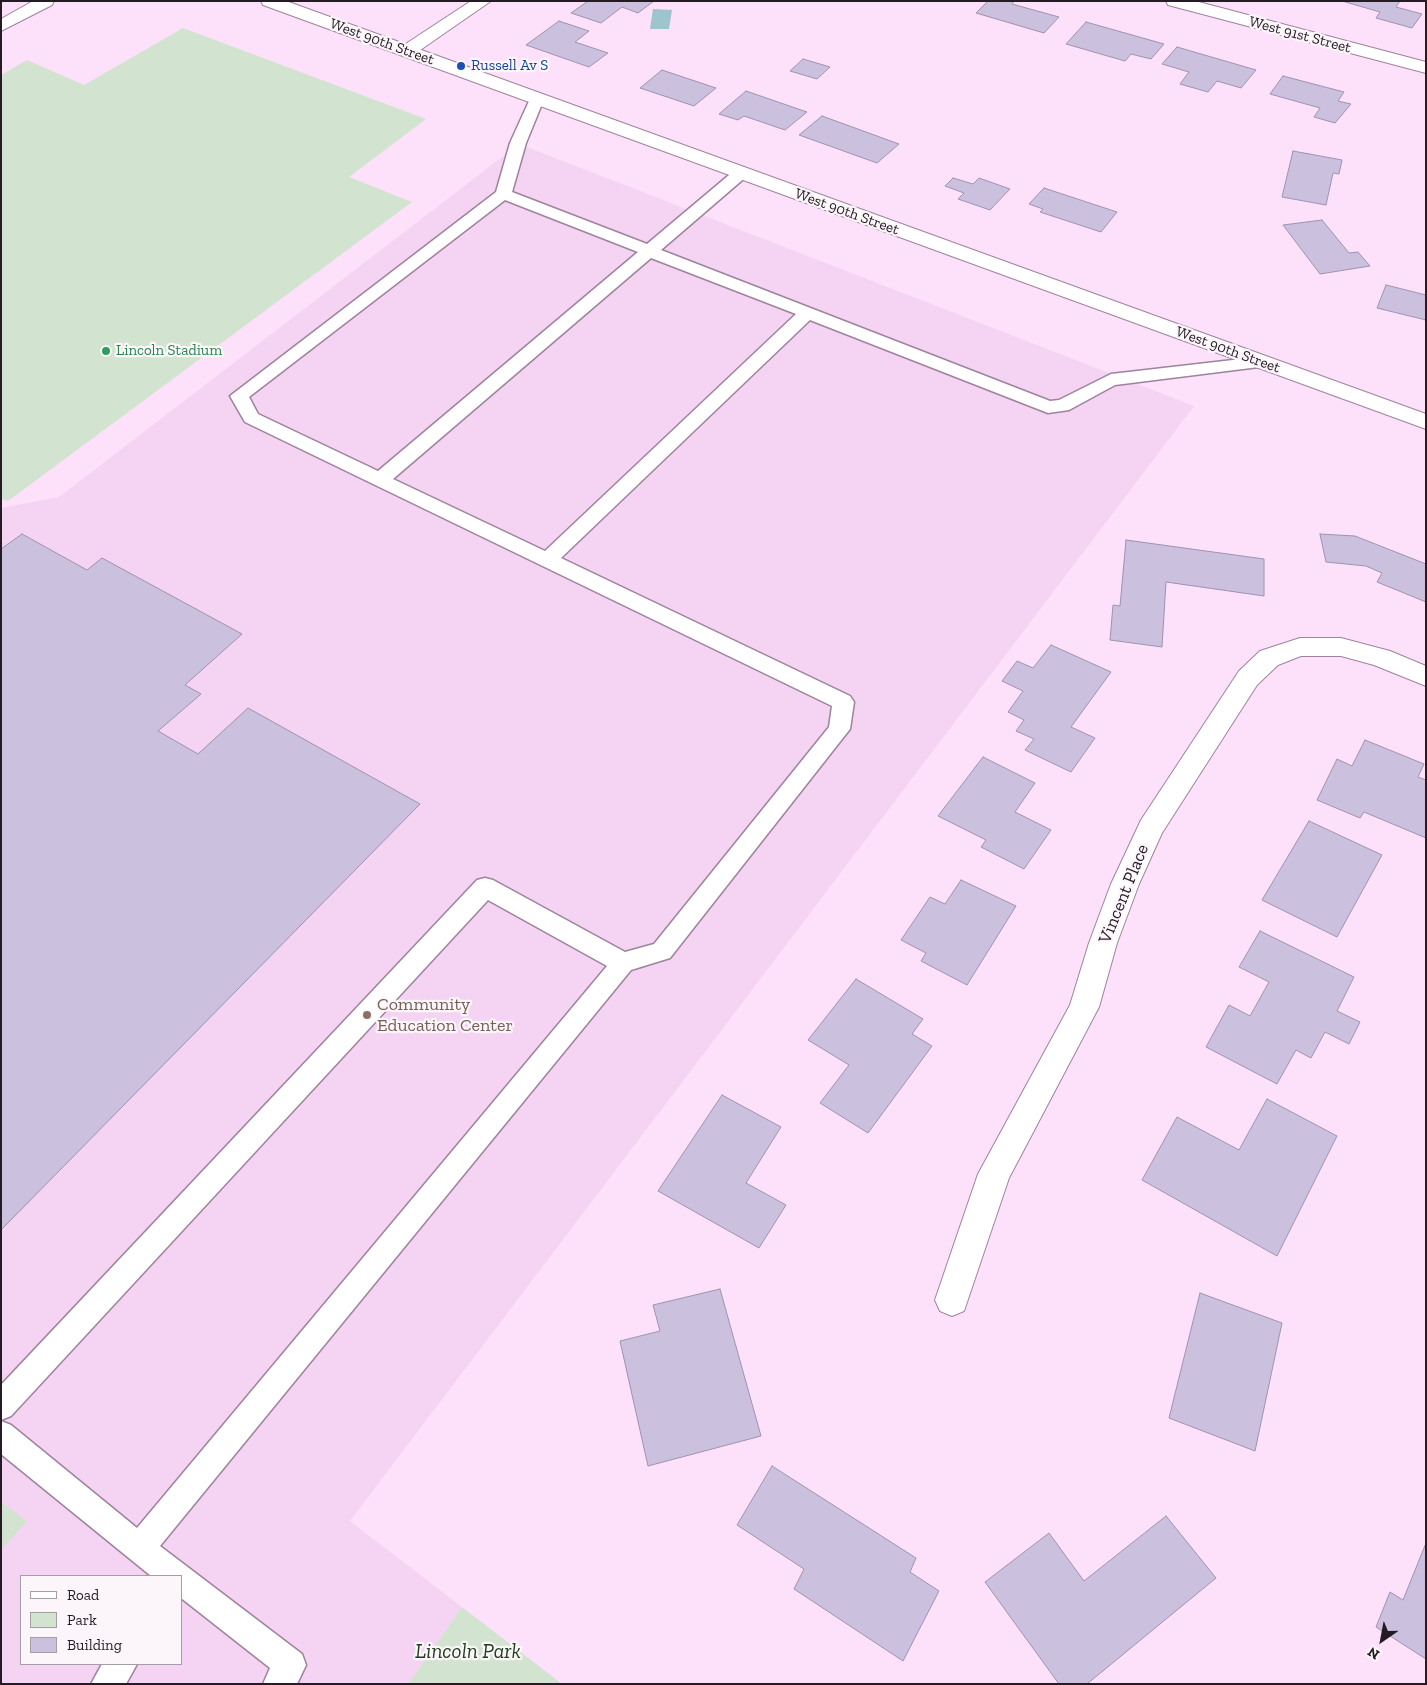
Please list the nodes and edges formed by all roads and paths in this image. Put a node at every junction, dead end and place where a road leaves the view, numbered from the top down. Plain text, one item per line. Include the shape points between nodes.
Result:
1 (46, 1) edge
2 (269, 1) edge
3 (483, 1) edge
4 (1174, 1) edge
5 (1, 26) edge
6 (407, 51) junction
7 (1426, 68) edge
8 (537, 98) junction
9 (741, 173) junction
10 (503, 194) junction
11 (649, 252) junction
12 (807, 313) junction
13 (1259, 362) junction
14 (1426, 422) edge
15 (380, 480) junction
16 (547, 560) junction
17 (1426, 677) edge
18 (623, 963) junction
19 (952, 1300) dead end
20 (1, 1406) edge
21 (1, 1435) edge
22 (139, 1549) junction
23 (172, 1575) edge
24 (182, 1583) edge
25 (121, 1665) edge
26 (106, 1684) edge
27 (278, 1684) edge

1 - 5 street
2 - 6 street, West 90th Street
3 - 6 street
4 - 7 street, West 91st Street
6 - 8 street, West 90th Street
8 - 9 street, West 90th Street
8 - 10 lane via 518,143
9 - 11 lane
9 - 13 street, West 90th Street
10 - 11 lane
10 - 15 lane via 239,396 251,418
11 - 12 lane
11 - 15 lane
12 - 13 lane via 1048,407 1063,406 1111,380
12 - 16 lane
13 - 14 street, West 90th Street
15 - 16 lane
16 - 18 lane via 843,702 839,729 662,951
17 - 19 street, Vincent Place via 1381,658 1341,647 1300,647 1268,658 1248,678 1151,828 1113,918 1084,1007 994,1174
18 - 20 lane via 485,887
18 - 22 lane
21 - 22 lane
22 - 23 lane
24 - 27 lane via 292,1665
25 - 26 lane

